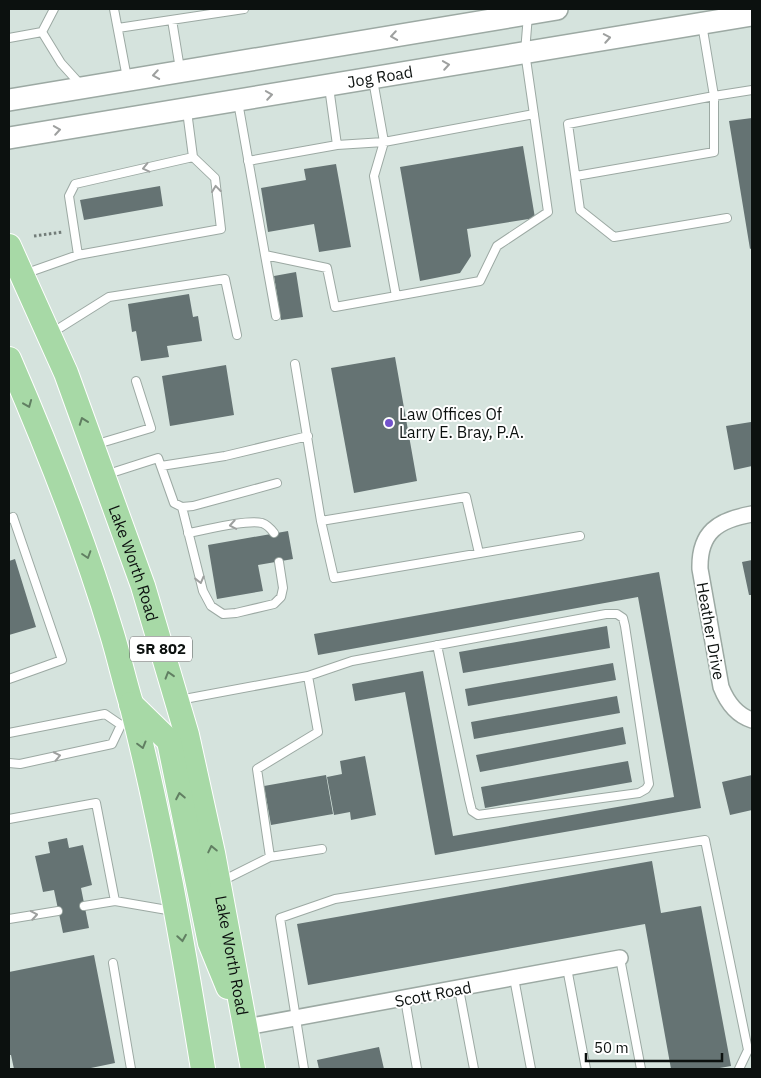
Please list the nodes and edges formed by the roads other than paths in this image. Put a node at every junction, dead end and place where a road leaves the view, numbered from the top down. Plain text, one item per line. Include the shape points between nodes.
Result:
1 (54, 9) edge
2 (114, 9) edge
3 (244, 9) edge
4 (557, 9) edge
5 (528, 11) edge
6 (752, 15) edge
7 (172, 20) junction
8 (702, 22) junction
9 (118, 28) junction
10 (42, 32) junction
11 (9, 38) edge
12 (524, 52) junction
13 (181, 71) junction
14 (372, 78) junction
15 (127, 80) junction
16 (329, 85) junction
17 (83, 88) junction
18 (752, 90) edge
19 (714, 96) junction
20 (9, 100) edge
21 (238, 100) junction
22 (187, 109) junction
23 (534, 114) junction
24 (9, 138) edge
25 (384, 142) junction
26 (338, 145) junction
27 (193, 157) junction
28 (248, 161) junction
29 (576, 176) junction
30 (727, 218) dead end
31 (9, 246) edge
32 (78, 255) junction
33 (265, 255) junction
34 (22, 275) junction
35 (396, 296) junction
36 (276, 316) dead end
37 (48, 335) junction
38 (237, 335) dead end
39 (9, 359) edge
40 (294, 364) dead end
41 (136, 381) dead end
42 (308, 436) junction
43 (92, 446) junction
44 (161, 466) junction
45 (103, 476) junction
46 (277, 483) dead end
47 (182, 507) junction
48 (752, 514) edge
49 (9, 519) edge
50 (322, 521) junction
51 (188, 533) junction
52 (274, 533) dead end
53 (580, 536) dead end
54 (479, 554) junction
55 (279, 562) dead end
56 (437, 645) junction
57 (308, 676) junction
58 (9, 679) edge
59 (176, 700) junction
60 (129, 716) junction
61 (752, 720) edge
62 (9, 733) edge
63 (9, 763) edge
64 (9, 819) edge
65 (322, 849) dead end
66 (270, 857) junction
67 (219, 883) junction
68 (115, 901) junction
69 (84, 906) dead end
70 (58, 910) dead end
71 (177, 912) junction
72 (9, 919) edge
73 (620, 958) joint
74 (113, 963) dead end
75 (567, 968) junction
76 (514, 978) junction
77 (459, 989) junction
78 (405, 999) junction
79 (296, 1019) junction
80 (246, 1027) junction
81 (131, 1069) edge
82 (203, 1069) edge
83 (253, 1069) edge
84 (304, 1069) edge
85 (416, 1069) edge
86 (474, 1069) edge
87 (532, 1069) edge
88 (586, 1069) edge
89 (640, 1069) edge
90 (739, 1069) edge

1 - 10 lane
2 - 9 lane
3 - 7 lane
4 - 5 main road
5 - 12 lane
5 -> 13 main road
6 - 8 main road, Jog Road
7 - 9 lane
7 - 13 lane
12 -> 8 main road, Jog Road
8 - 19 lane
9 - 15 lane
10 - 11 lane
10 - 17 lane via 61,64
14 -> 12 main road, Jog Road
12 - 23 lane
13 -> 15 main road
14 - 16 main road, Jog Road
14 - 25 lane
15 - 17 main road
21 -> 16 main road, Jog Road
16 - 26 lane
17 - 20 main road
18 - 19 lane
19 - 29 lane via 714,152
19 - 29 lane via 568,124
21 - 22 main road, Jog Road
21 - 28 lane
24 -> 22 main road, Jog Road
22 - 27 lane
23 - 25 lane
23 - 35 lane via 548,212 497,246 480,280
25 - 26 lane
25 - 35 lane via 374,176
26 - 28 lane
27 -> 32 lane via 75,184 69,196
32 -> 27 lane via 222,229 215,178
28 - 33 lane
29 - 30 lane via 580,210 614,237
31 - 34 main road, Lake Worth Road / SR 802
32 - 34 lane
33 - 35 lane via 327,268 335,307
33 - 36 lane
34 - 37 main road, Lake Worth Road / SR 802
37 - 38 lane via 109,297 225,279
43 -> 37 main road, Lake Worth Road / SR 802 via 66,373
39 -> 60 main road, SR 802 via 82,540 113,636
40 - 42 lane
41 - 43 lane via 151,428
42 - 44 lane via 225,456
42 - 50 lane
43 - 45 main road, Lake Worth Road / SR 802
44 - 45 lane via 158,458
44 - 47 lane via 174,502
59 -> 45 main road, Lake Worth Road / SR 802 via 142,586
46 - 47 lane
47 - 51 lane
48 - 61 street, Heather Drive via 721,522 703,543 700,556 721,687 735,710
49 - 58 lane via 14,517 62,660
50 - 54 lane via 466,497
50 - 54 lane via 334,578
52 -> 51 lane via 262,523
51 -> 55 lane via 203,591 211,606 223,614 274,604 284,588
53 - 54 lane
56 - 56 lane via 606,614 617,614 623,618 649,784 646,789 639,793 487,815 472,811
56 - 57 lane via 352,661
57 - 59 lane
57 - 66 lane via 318,732 257,769
67 -> 59 main road, Lake Worth Road / SR 802 via 187,735
60 - 62 lane via 104,714
63 -> 60 lane via 20,764 112,744
60 -> 71 main road, SR 802 via 146,762
80 -> 60 main road via 210,943 169,741
64 - 68 lane via 96,803
65 - 66 lane
66 - 67 lane
67 - 80 main road, Lake Worth Road / SR 802
68 - 69 lane
68 - 71 lane
72 -> 70 lane
71 -> 82 main road, SR 802
73 - 75 street, Scott Road
73 - 89 lane
74 - 81 lane
75 - 76 street, Scott Road
75 - 88 lane
76 - 77 street, Scott Road
76 - 87 lane
77 - 78 street, Scott Road
77 - 86 lane
78 - 79 street, Scott Road
78 - 85 lane
79 - 80 street, Scott Road
79 - 84 lane
79 - 90 lane via 280,918 336,899 705,840 748,1050
80 - 83 main road, Lake Worth Road / SR 802

